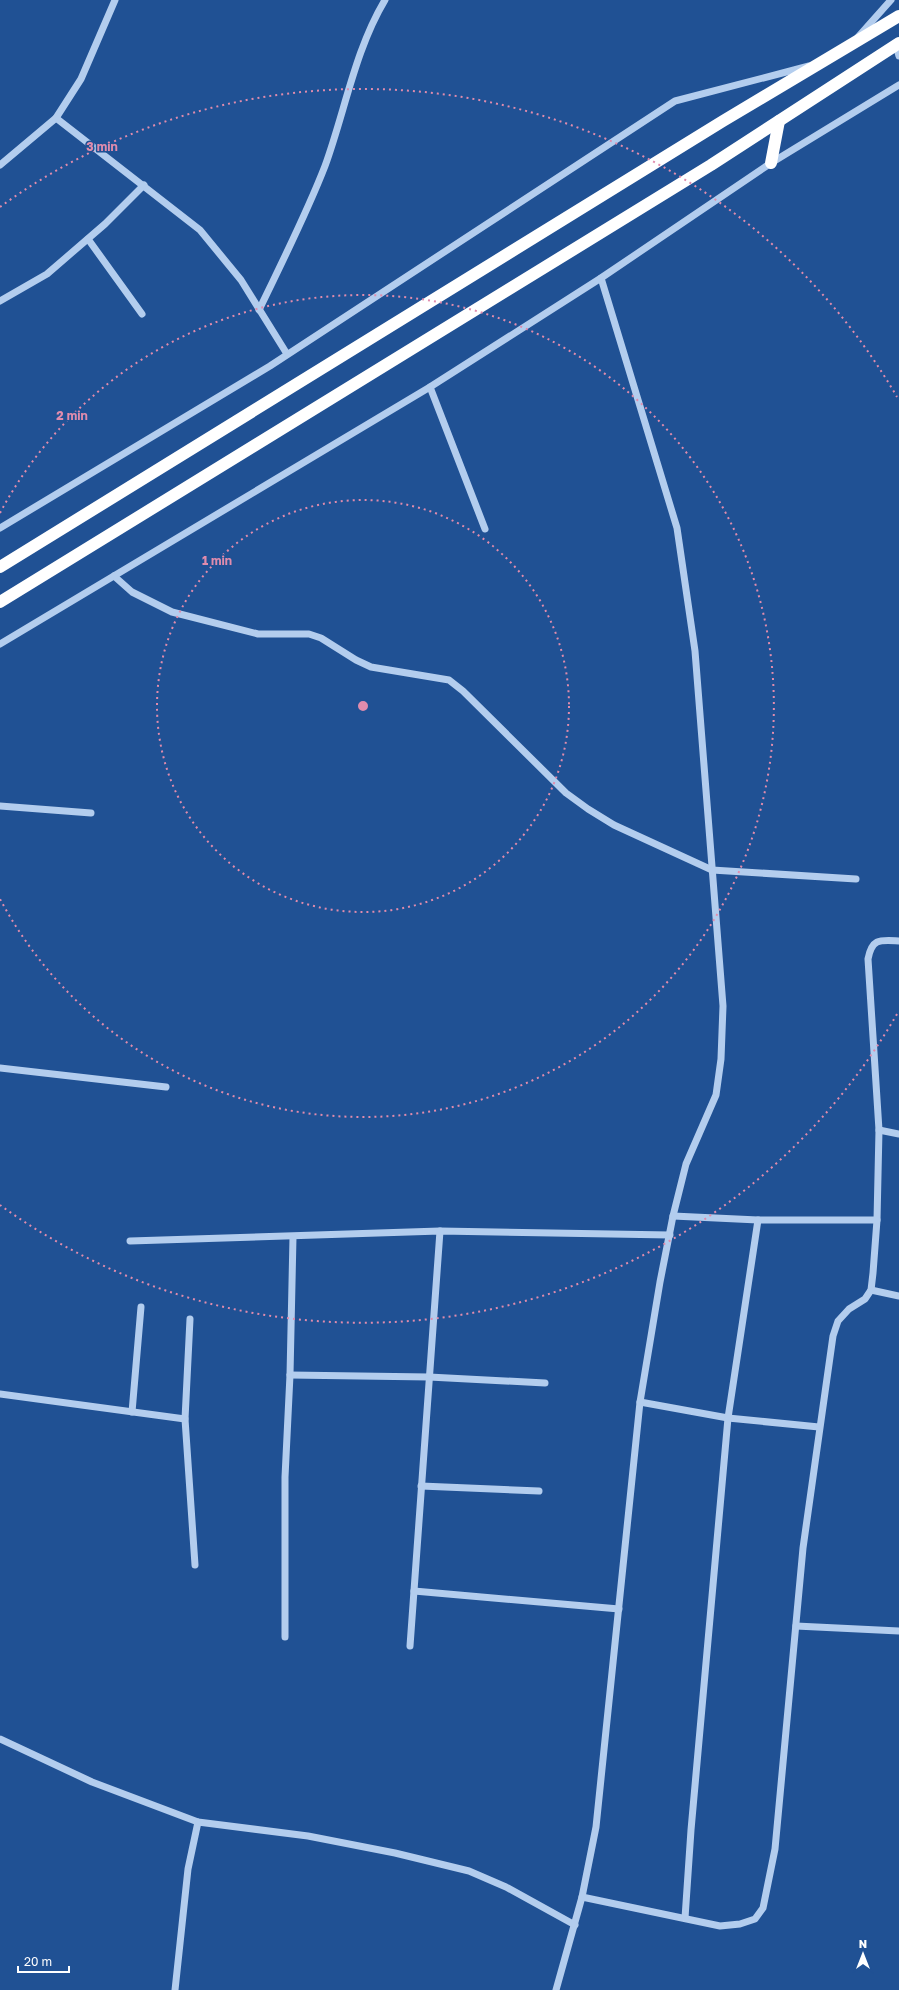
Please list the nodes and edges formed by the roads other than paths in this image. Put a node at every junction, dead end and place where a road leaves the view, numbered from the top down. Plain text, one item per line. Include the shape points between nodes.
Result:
1 (115, 0) edge
2 (385, 0) edge
3 (891, 0) edge
4 (899, 16) edge
5 (849, 46) junction
6 (898, 48) edge
7 (822, 62) junction
8 (899, 85) edge
9 (56, 118) junction
10 (779, 121) junction
11 (771, 163) junction
12 (0, 165) edge
13 (144, 185) junction
14 (88, 239) junction
15 (601, 278) junction
16 (0, 301) edge
17 (259, 310) junction
18 (142, 314) dead end
19 (287, 354) junction
20 (430, 387) junction
21 (0, 528) edge
22 (485, 529) dead end
23 (1, 566) edge
24 (114, 576) junction
25 (0, 602) edge
26 (0, 644) edge
27 (0, 806) edge
28 (91, 813) dead end
29 (712, 870) junction
30 (856, 879) dead end
31 (899, 941) edge
32 (0, 1068) edge
33 (166, 1088) dead end
34 (879, 1130) junction
35 (899, 1134) edge
36 (673, 1216) junction
37 (758, 1220) junction
38 (877, 1220) junction
39 (440, 1231) junction
40 (670, 1235) junction
41 (293, 1237) junction
42 (130, 1241) dead end
43 (871, 1290) junction
44 (899, 1296) edge
45 (141, 1307) dead end
46 (190, 1319) dead end
47 (290, 1375) junction
48 (429, 1378) junction
49 (545, 1383) dead end
50 (0, 1394) edge
51 (640, 1402) junction
52 (132, 1412) junction
53 (728, 1418) junction
54 (185, 1419) junction
55 (819, 1427) junction
56 (421, 1486) junction
57 (539, 1491) dead end
58 (195, 1565) dead end
59 (414, 1591) junction
60 (619, 1609) junction
61 (796, 1626) junction
62 (899, 1631) edge
63 (286, 1637) dead end
64 (410, 1646) dead end
65 (0, 1739) edge
66 (198, 1822) junction
67 (582, 1897) junction
68 (685, 1918) junction
69 (575, 1925) junction
70 (175, 1990) edge
71 (556, 1990) edge

1 - 9 street via 80,79
2 - 17 street via 367,38 325,165
3 - 5 street
4 - 5 highway
5 - 7 highway
6 - 10 highway
7 - 19 street via 675,101
7 - 23 highway
8 - 11 street
9 - 12 street
9 - 13 street
10 - 11 highway
10 - 25 highway
11 - 15 street
13 - 14 street
13 - 17 street via 200,230 241,280
14 - 16 street via 48,274
14 - 18 street
15 - 20 street
15 - 29 street via 677,528 695,651
17 - 19 street
19 - 21 street
20 - 22 street
20 - 24 street
24 - 26 street
24 - 29 street via 132,592 172,612 258,634 309,634 322,638 371,667 449,680 566,793 588,809 614,825
27 - 28 street
29 - 30 street
29 - 36 street via 723,1006 722,1059 716,1096 686,1164
31 - 34 street via 881,940 874,943 868,959
32 - 33 street
34 - 35 street
34 - 38 street
36 - 37 street
36 - 40 street
37 - 38 street
37 - 53 street
38 - 43 street
39 - 40 street
39 - 41 street
39 - 48 street
40 - 51 street
41 - 42 street
41 - 47 street
43 - 44 street
43 - 55 street via 865,1299 848,1309 838,1321 833,1336
45 - 52 street
46 - 54 street
47 - 48 street
47 - 63 street via 286,1477
48 - 49 street
48 - 56 street
50 - 52 street
51 - 53 street
51 - 60 street
52 - 54 street
53 - 55 street
53 - 68 street
54 - 58 street
55 - 61 street via 803,1548
56 - 57 street
56 - 59 street
59 - 60 street
59 - 64 street
60 - 67 street via 596,1826
61 - 62 street
61 - 68 street via 776,1849 763,1908 755,1919 740,1924 720,1926
65 - 66 street via 92,1782
66 - 69 street via 308,1836 395,1853 469,1872 506,1887
66 - 70 street via 188,1870
67 - 68 street
67 - 69 street
69 - 71 street

